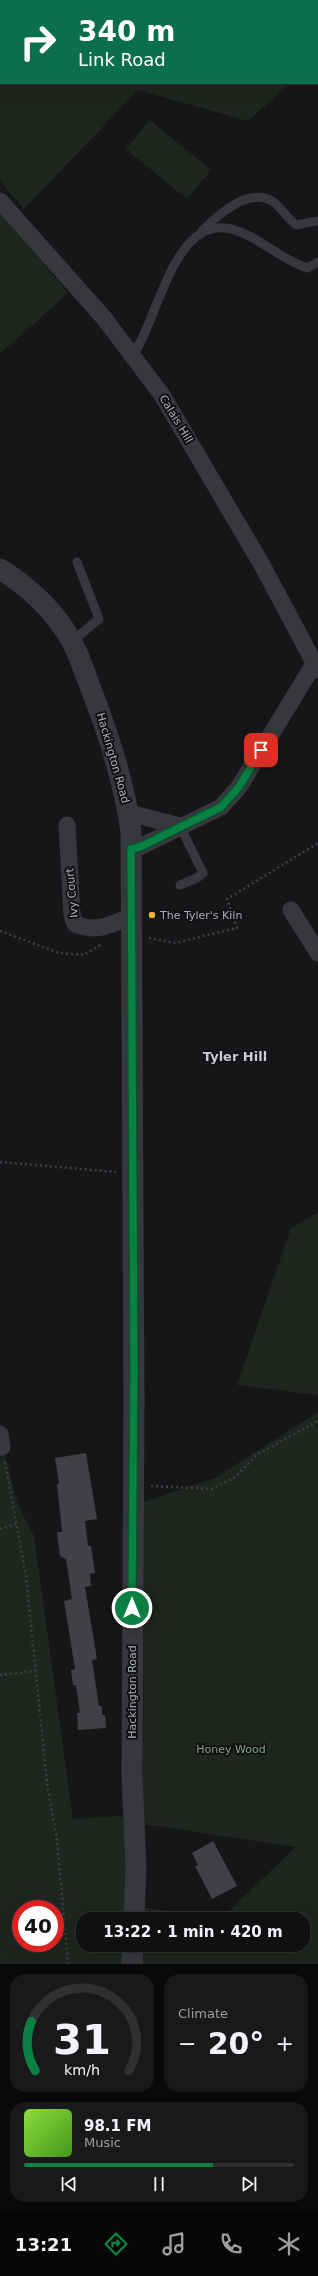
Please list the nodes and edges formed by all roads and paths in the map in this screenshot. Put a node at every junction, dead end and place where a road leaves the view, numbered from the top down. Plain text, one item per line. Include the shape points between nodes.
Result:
1 (0, 201) edge
2 (318, 220) edge
3 (195, 238) junction
4 (318, 262) edge
5 (132, 356) junction
6 (77, 562) dead end
7 (0, 569) edge
8 (71, 642) junction
9 (316, 667) edge
10 (129, 812) junction
11 (67, 825) dead end
12 (180, 826) junction
13 (318, 843) edge
14 (131, 849) junction
15 (180, 884) dead end
16 (292, 910) dead end
17 (131, 916) junction
18 (0, 931) edge
19 (148, 938) dead end
20 (104, 943) dead end
21 (318, 953) edge
22 (0, 1162) edge
23 (132, 1173) junction
24 (318, 1421) edge
25 (1, 1441) edge
26 (133, 1486) junction
27 (16, 1524) junction
28 (0, 1529) edge
29 (36, 1671) junction
30 (0, 1675) edge
31 (134, 1912) edge
32 (133, 1952) edge
33 (68, 1964) edge
34 (132, 1964) edge

1 - 5 street, Calais Hill via 104,318
2 - 3 lane via 296,225 272,201 262,197 247,198 218,215
3 - 4 lane via 212,228 229,229 242,233 299,266 306,268
3 - 5 lane via 166,279 149,326
5 - 9 street, Calais Hill via 162,394 262,565
6 - 8 lane via 99,619
7 - 8 street, Hackington Road via 38,597 63,626
8 - 10 street, Hackington Road via 95,698
9 - 12 street via 239,787 221,807
10 - 12 street
10 - 14 street, Hackington Road
11 - 17 street, Ivy Court via 72,915 75,924 86,929 102,929
12 - 14 street via 140,847
12 - 15 lane via 202,873 197,878
13 - 19 path via 227,899 237,928 175,943
14 - 17 street, Hackington Road
16 - 21 street
17 - 23 street, Hackington Road
18 - 20 path via 58,953 84,955
22 - 23 path
23 - 26 street, Hackington Road
24 - 26 path via 258,1454 235,1477 212,1489
25 - 27 path
26 - 31 street, Hackington Road
27 - 28 path
27 - 29 path via 26,1576
29 - 30 path
29 - 33 path via 47,1783 57,1840
32 - 34 street

